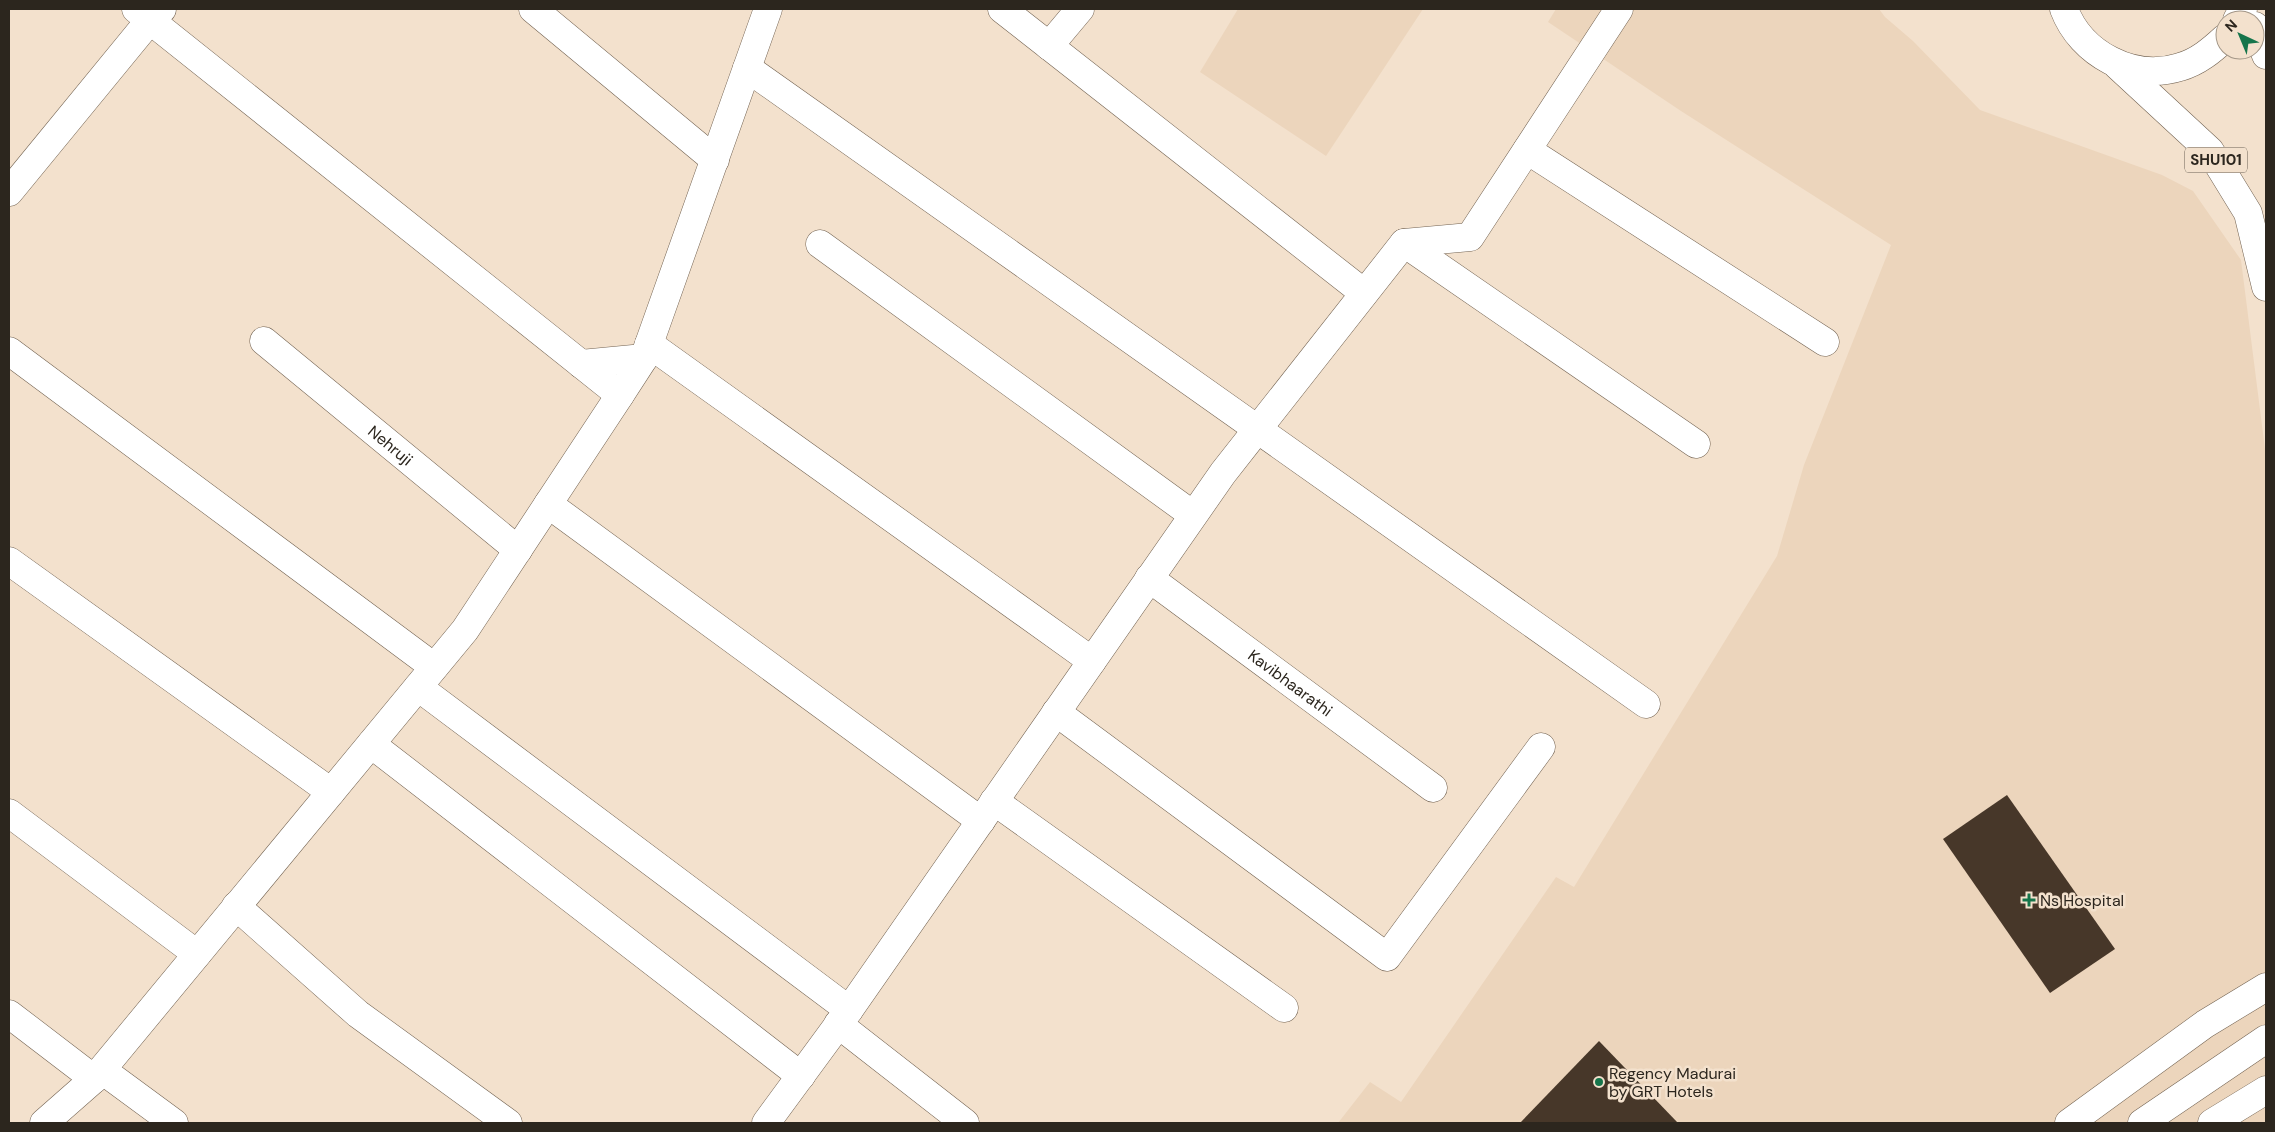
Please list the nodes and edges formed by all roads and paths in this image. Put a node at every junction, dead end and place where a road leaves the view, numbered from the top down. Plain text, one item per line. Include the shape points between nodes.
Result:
1 (533, 9) edge
2 (768, 9) edge
3 (1002, 9) edge
4 (1080, 9) edge
5 (1619, 9) edge
6 (2064, 9) edge
7 (149, 12) edge
8 (1049, 46) junction
9 (2215, 47) edge
10 (2117, 65) junction
11 (747, 68) junction
12 (1527, 150) junction
13 (714, 160) junction
14 (9, 192) edge
15 (1404, 243) junction
16 (820, 244) dead end
17 (2266, 287) edge
18 (1364, 292) junction
19 (264, 341) dead end
20 (1825, 342) dead end
21 (9, 351) edge
22 (646, 351) junction
23 (581, 364) junction
24 (620, 395) junction
25 (1257, 428) junction
26 (1696, 444) dead end
27 (548, 504) junction
28 (1193, 515) junction
29 (518, 550) junction
30 (9, 561) edge
31 (1149, 578) junction
32 (1092, 661) junction
33 (426, 677) junction
34 (1646, 704) dead end
35 (1056, 712) junction
36 (372, 744) junction
37 (1541, 747) dead end
38 (1433, 788) dead end
39 (331, 792) junction
40 (987, 811) junction
41 (9, 812) edge
42 (236, 906) junction
43 (197, 954) junction
44 (2266, 988) edge
45 (1284, 1008) dead end
46 (9, 1014) edge
47 (844, 1017) junction
48 (2266, 1038) edge
49 (98, 1074) junction
50 (800, 1076) junction
51 (2266, 1090) edge
52 (44, 1123) edge
53 (174, 1123) edge
54 (508, 1123) edge
55 (766, 1123) edge
56 (965, 1123) edge
57 (2069, 1123) edge
58 (2142, 1123) edge
59 (2212, 1123) edge

1 - 13 street
2 - 11 street
3 - 8 street
4 - 8 street
5 - 12 street
6 - 10 street, SHU101 via 2070,24 2090,48
7 - 14 street
7 - 23 street
8 - 18 street
9 - 10 street, SHU101 via 2180,68 2148,72
10 - 17 street, SHU101 via 2210,151 2248,213
11 - 13 street
11 - 25 street
12 - 15 street via 1470,237
12 - 20 street
13 - 22 street
15 - 18 street
15 - 26 street
16 - 28 street
18 - 25 street
19 - 29 street, Nehruji
21 - 33 street
22 - 23 street
22 - 24 street
22 - 32 street
23 - 24 street
24 - 27 street
25 - 28 street
25 - 34 street
27 - 29 street
27 - 40 street
28 - 31 street
29 - 33 street via 465,630
30 - 39 street
31 - 32 street
31 - 38 street, Kavibhaarathi
32 - 35 street
33 - 36 street
33 - 47 street
35 - 37 street via 1387,957
35 - 40 street
36 - 39 street
36 - 50 street
39 - 42 street
40 - 45 street
40 - 47 street
41 - 43 street
42 - 43 street
42 - 54 street via 358,1014
43 - 49 street
44 - 57 street via 2205,1024
46 - 49 street
47 - 50 street
47 - 56 street
48 - 58 street
49 - 52 street
49 - 53 street
50 - 55 street
51 - 59 street

